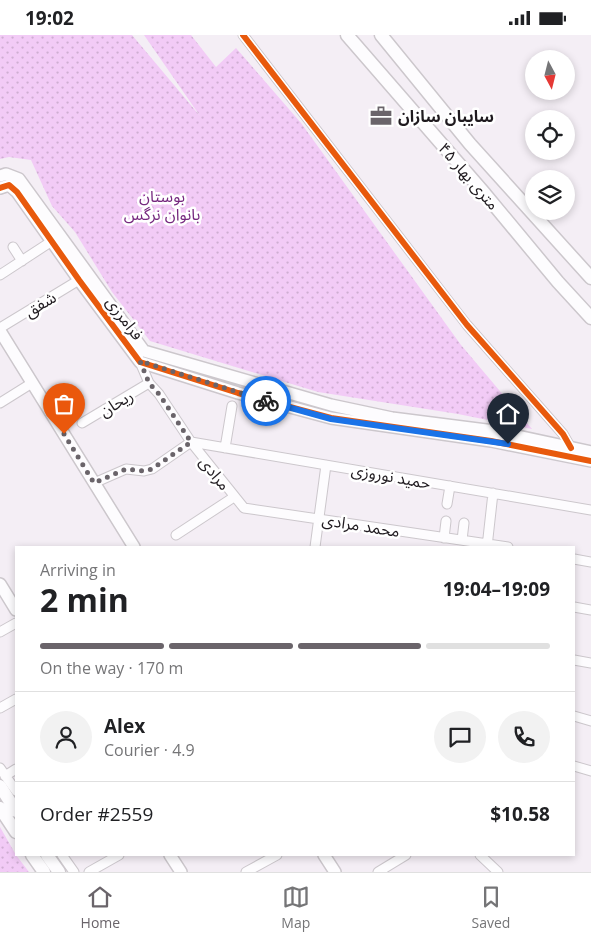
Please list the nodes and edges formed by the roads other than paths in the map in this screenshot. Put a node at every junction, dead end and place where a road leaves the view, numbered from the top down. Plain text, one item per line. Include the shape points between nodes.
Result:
1 (243, 35) edge
2 (347, 35) edge
3 (381, 35) edge
4 (0, 176) edge
5 (5, 186) edge
6 (52, 241) junction
7 (12, 247) dead end
8 (22, 261) junction
9 (0, 275) edge
10 (591, 278) edge
11 (79, 280) junction
12 (591, 318) edge
13 (0, 329) edge
14 (140, 361) junction
15 (32, 383) junction
16 (149, 383) junction
17 (0, 403) edge
18 (232, 405) dead end
19 (82, 423) dead end
20 (191, 442) junction
21 (226, 448) junction
22 (571, 448) junction
23 (591, 452) edge
24 (591, 461) edge
25 (326, 465) junction
26 (94, 483) junction
27 (450, 486) junction
28 (493, 493) junction
29 (234, 497) junction
30 (447, 504) dead end
31 (244, 508) joint
32 (591, 510) edge
33 (320, 519) junction
34 (446, 521) dead end
35 (464, 523) dead end
36 (176, 535) dead end
37 (444, 538) junction
38 (462, 540) junction
39 (133, 546) edge
40 (316, 546) edge
41 (488, 546) edge
42 (575, 559) edge
43 (591, 561) edge
44 (0, 584) edge
45 (15, 607) edge
46 (575, 607) edge
47 (591, 610) edge
48 (15, 624) edge
49 (0, 632) edge
50 (575, 660) edge
51 (591, 663) edge
52 (15, 700) edge
53 (0, 708) edge
54 (575, 716) edge
55 (591, 721) edge
56 (575, 766) edge
57 (0, 767) edge
58 (15, 770) edge
59 (591, 771) edge
60 (2, 781) edge
61 (15, 790) edge
62 (0, 808) edge
63 (15, 809) edge
64 (15, 830) edge
65 (33, 856) edge
66 (48, 856) edge
67 (63, 856) edge
68 (117, 856) edge
69 (171, 856) edge
70 (275, 856) edge
71 (325, 856) edge
72 (404, 856) edge
73 (481, 856) edge
74 (44, 872) edge
75 (59, 872) edge
76 (74, 872) edge
77 (89, 872) edge
78 (181, 872) edge
79 (246, 872) edge
80 (335, 872) edge
81 (378, 872) edge
82 (498, 872) edge

1 - 22 street via 467,325 563,433
2 - 12 main road, ۴۵ متری بهار
3 - 10 main road, ۴۵ متری بهار via 470,144
4 - 22 street, فرامرزی via 6,174 19,179 144,351 331,405 392,419 494,431
5 - 6 street, فرامرزی via 17,192
6 - 8 street
6 - 11 street, فرامرزی
7 - 8 street
8 - 9 street
11 - 13 street, شفق
11 - 14 street, فرامرزی
13 - 15 street
14 - 16 street, مرادی
14 - 24 street, فرامرزی via 331,419 491,441
15 - 17 street
15 - 26 street
16 - 19 street, ریحان
16 - 20 street, مرادی
18 - 21 street
20 - 21 street, حمید نوروزی
20 - 26 street via 152,469 126,469
20 - 29 street, مرادی
21 - 25 street, حمید نوروزی
22 - 23 street, فرامرزی
25 - 27 street, حمید نوروزی
25 - 33 street
26 - 39 street
27 - 28 street, حمید نوروزی
27 - 30 street
28 - 32 street, حمید نوروزی
28 - 41 street
29 - 31 street, مرادی
29 - 36 street
31 - 33 street, محمد مرادی
33 - 37 street, محمد مرادی
33 - 40 street
34 - 37 street
35 - 38 street
37 - 38 street, محمد مرادی
38 - 41 street, محمد مرادی
42 - 43 street
44 - 45 street
46 - 47 street
48 - 49 street
50 - 51 street
52 - 53 street
54 - 55 street
56 - 59 street
57 - 60 street
58 - 60 street
60 - 61 street
60 - 63 main road
62 - 64 main road
65 - 74 main road
66 - 75 main road
67 - 76 street
68 - 77 street
69 - 78 street
70 - 79 street
71 - 80 street
72 - 81 street
73 - 82 street

